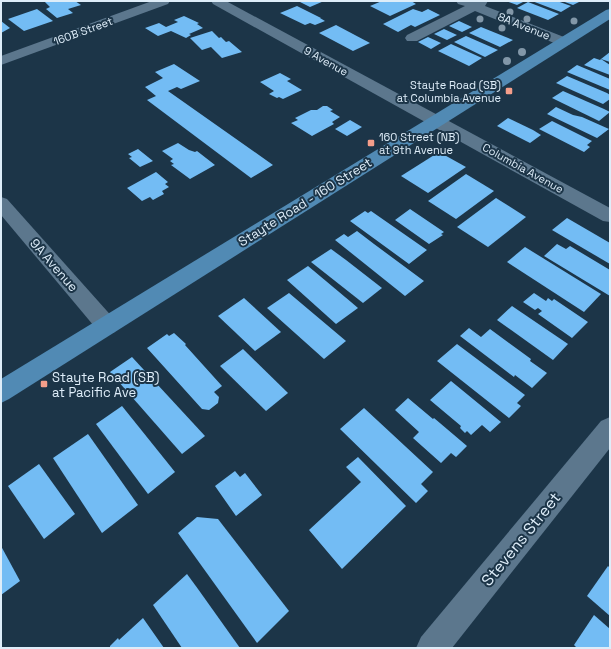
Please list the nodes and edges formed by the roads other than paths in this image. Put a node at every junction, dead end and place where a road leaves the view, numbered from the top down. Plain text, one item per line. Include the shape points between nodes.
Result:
1 (164, 1) edge
2 (217, 1) edge
3 (474, 3) edge
4 (610, 13) edge
5 (412, 38) dead end
6 (564, 42) junction
7 (1, 61) edge
8 (436, 120) junction
9 (1, 203) edge
10 (610, 216) edge
11 (107, 326) junction
12 (1, 392) edge
13 (610, 430) edge
14 (432, 648) edge

1 - 7 street, 160B Street
2 - 8 street, 9 Avenue
3 - 5 street
3 - 6 street, 8A Avenue
4 - 6 main road, Stayte Road - 160 Street
6 - 8 main road, Stayte Road - 160 Street
8 - 10 street, Columbia Avenue
8 - 11 main road, Stayte Road - 160 Street
9 - 11 street, 9A Avenue
11 - 12 main road, Stayte Road - 160 Street
13 - 14 street, Stevens Street

